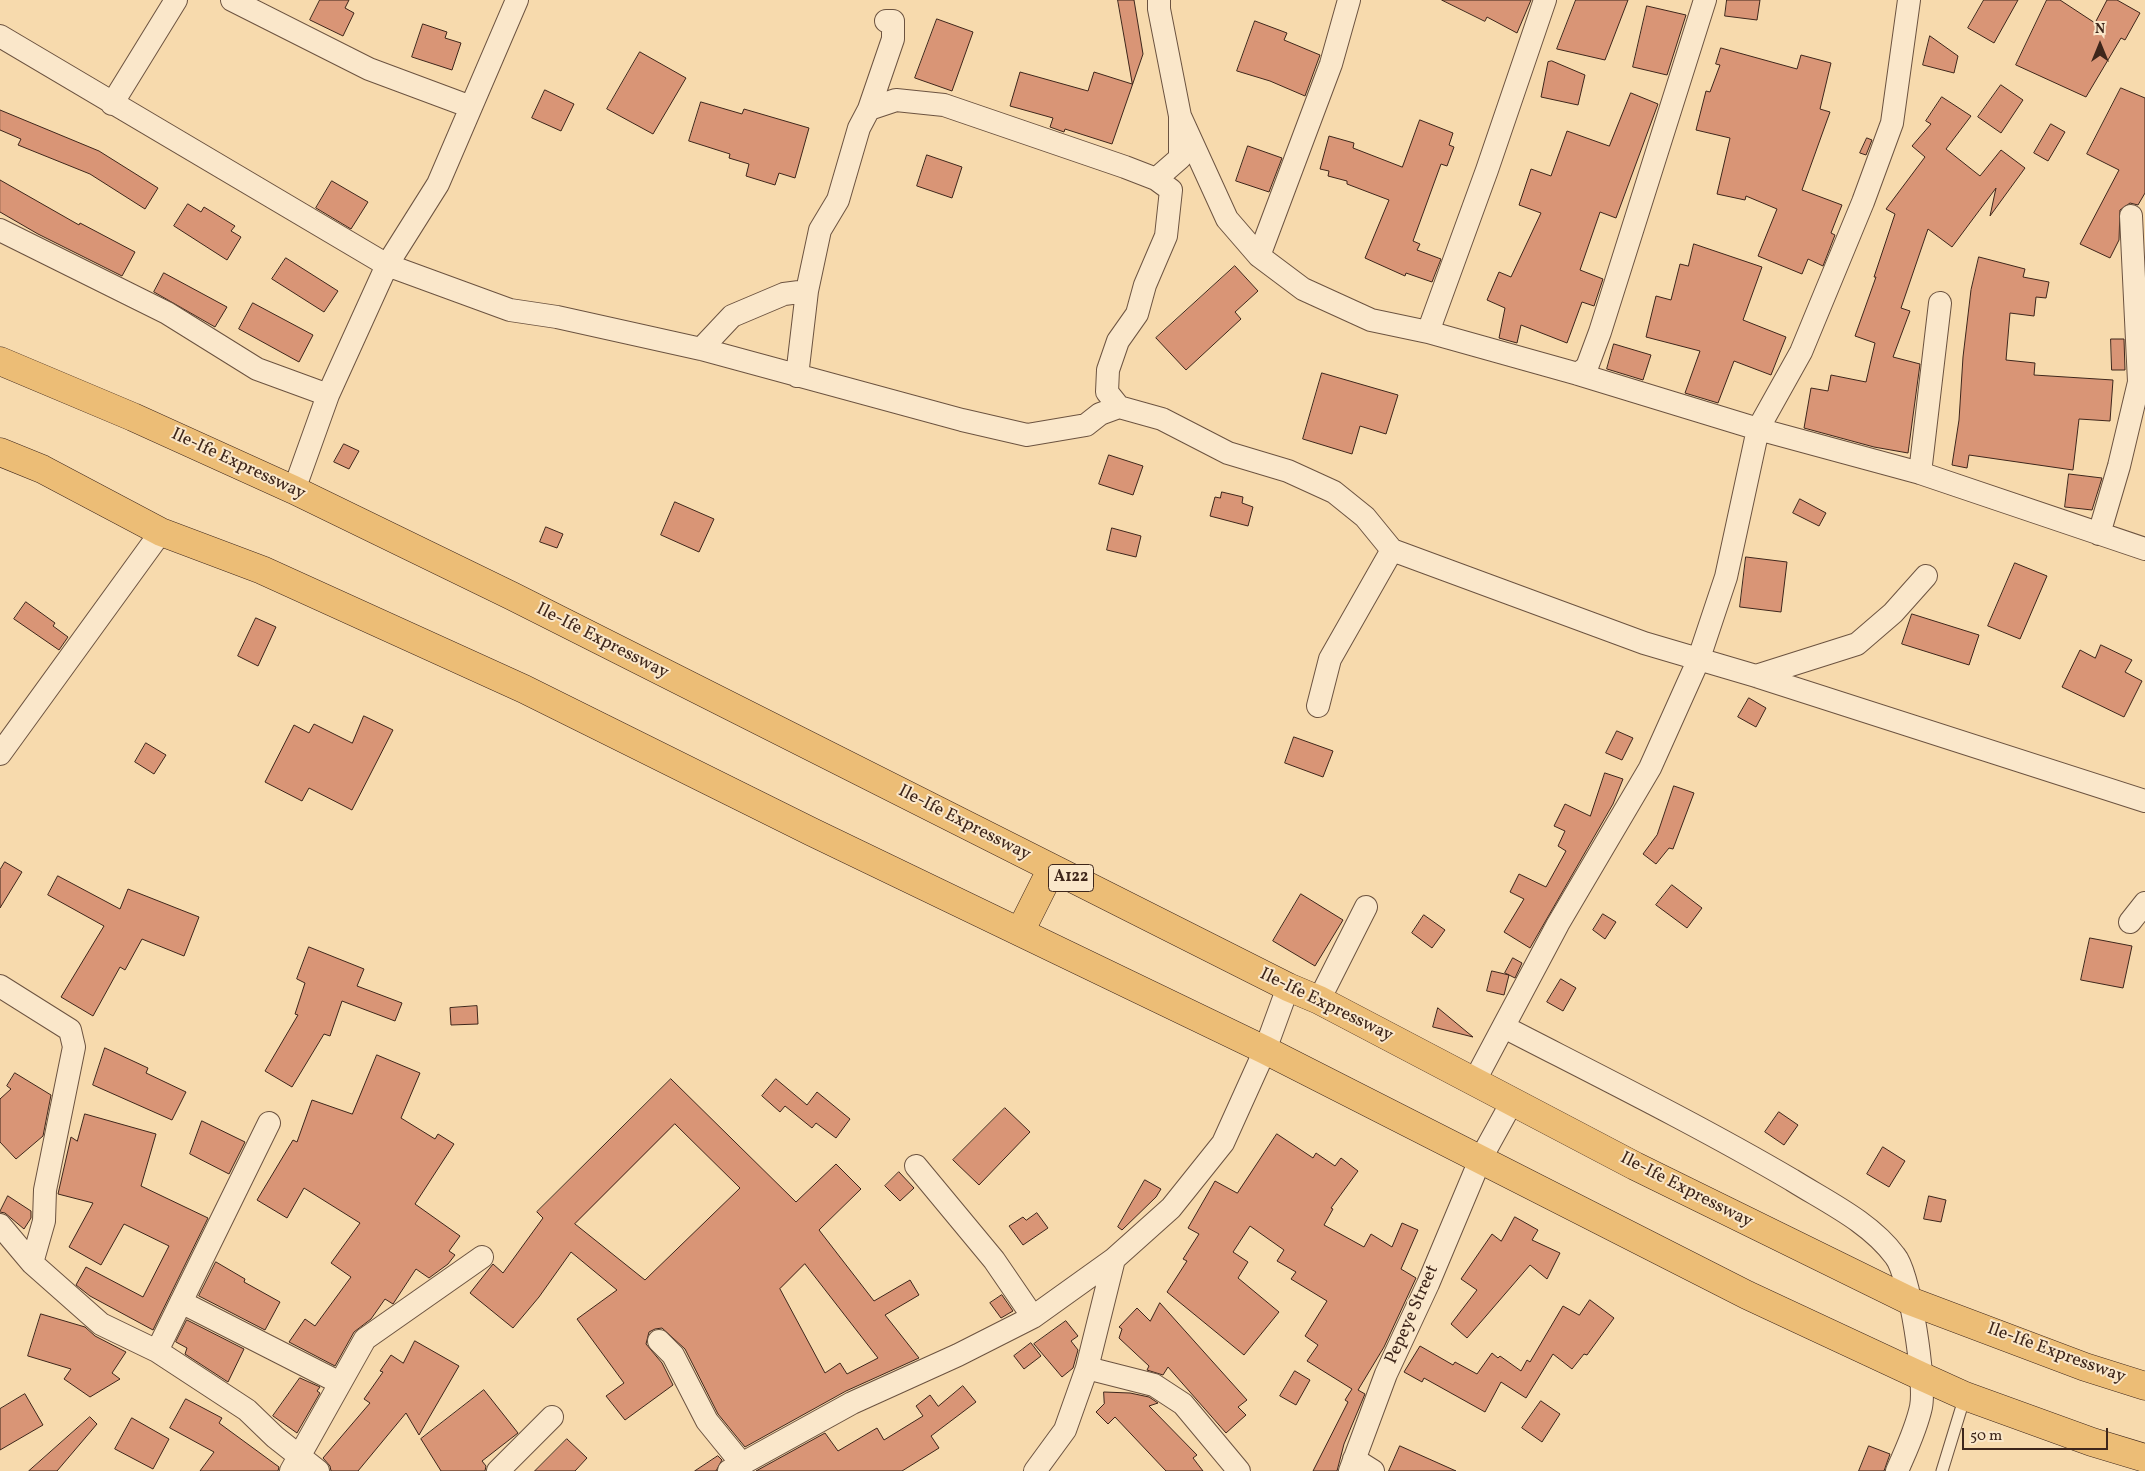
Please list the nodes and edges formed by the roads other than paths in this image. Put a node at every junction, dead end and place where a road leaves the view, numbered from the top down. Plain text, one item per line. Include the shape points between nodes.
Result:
1 (176, 0) edge
2 (232, 0) edge
3 (517, 0) edge
4 (1159, 0) edge
5 (1349, 0) edge
6 (1545, 0) edge
7 (1705, 0) edge
8 (1909, 0) edge
9 (886, 21) dead end
10 (0, 36) edge
11 (112, 104) junction
12 (471, 107) junction
13 (869, 109) junction
14 (1180, 116) junction
15 (1156, 179) junction
16 (2131, 216) dead end
17 (0, 230) edge
18 (1259, 256) junction
19 (387, 265) junction
20 (807, 291) junction
21 (1940, 303) dead end
22 (1428, 332) junction
23 (701, 350) junction
24 (0, 361) edge
25 (1578, 374) junction
26 (797, 376) junction
27 (2142, 382) edge
28 (328, 395) junction
29 (1119, 407) junction
30 (1758, 429) junction
31 (0, 452) edge
32 (1920, 473) junction
33 (294, 490) junction
34 (161, 532) junction
35 (2099, 534) junction
36 (2145, 549) edge
37 (1392, 550) junction
38 (1926, 576) dead end
39 (1698, 661) junction
40 (1756, 676) junction
41 (1318, 706) dead end
42 (0, 754) edge
43 (2145, 801) edge
44 (1052, 868) junction
45 (2145, 903) edge
46 (1366, 907) dead end
47 (2130, 922) dead end
48 (1020, 932) junction
49 (0, 986) edge
50 (1288, 987) junction
51 (1319, 1000) junction
52 (1504, 1027) junction
53 (1265, 1050) junction
54 (1474, 1082) junction
55 (1512, 1102) junction
56 (269, 1124) dead end
57 (1480, 1160) junction
58 (916, 1166) dead end
59 (0, 1225) edge
60 (482, 1257) dead end
61 (1114, 1259) junction
62 (32, 1263) junction
63 (1910, 1301) junction
64 (181, 1302) junction
65 (1032, 1316) junction
66 (659, 1341) dead end
67 (157, 1351) junction
68 (1087, 1368) junction
69 (1923, 1377) junction
70 (340, 1384) junction
71 (2145, 1386) edge
72 (1965, 1396) junction
73 (552, 1417) dead end
74 (2145, 1458) edge
75 (295, 1463) edge
76 (1352, 1465) edge
77 (736, 1468) edge
78 (318, 1471) edge
79 (498, 1471) edge
80 (1035, 1471) edge
81 (1239, 1471) edge
82 (1373, 1471) edge
83 (1897, 1471) edge
84 (1942, 1471) edge

1 - 11 street
2 - 12 street via 369,69
3 - 12 street
4 - 14 street
5 - 18 street via 1331,64
6 - 22 street
7 - 25 street via 1600,332 1587,367
8 - 30 street via 1892,123 1801,352
9 - 13 street via 893,21 893,39
10 - 11 street
11 - 19 street
12 - 19 street via 438,184
13 - 15 street via 896,100 944,105
13 - 20 street via 859,128 838,200 820,230
14 - 15 street via 1180,158
14 - 18 street via 1227,218
15 - 29 street via 1171,190 1166,236 1145,285 1137,314 1118,341 1108,370 1107,392
16 - 27 street
17 - 28 street via 166,313 257,368
18 - 22 street via 1312,293 1371,320
19 - 23 street via 510,310 557,317
19 - 28 street
20 - 23 street via 784,294 732,316
20 - 26 street
21 - 32 street
22 - 25 street
23 - 26 street
24 - 33 highway, Ile-Ife Expressway / A122
25 - 30 street
26 - 29 street via 1027,435 1086,425 1100,414
27 - 35 street
28 - 33 street
29 - 37 street via 1162,419 1228,453 1288,471 1334,492 1365,517
30 - 32 street
30 - 39 street via 1726,577
31 - 34 highway via 42,469
32 - 35 street
33 - 44 highway, Ile-Ife Expressway / A122
34 - 42 street
34 - 48 highway via 262,570 524,689
35 - 36 street
37 - 39 street
37 - 41 street via 1330,658
38 - 40 street via 1893,613 1856,644
39 - 40 street
39 - 52 street via 1650,768 1558,924
40 - 43 street
44 - 48 highway
44 - 50 highway, Ile-Ife Expressway / A122
45 - 47 street
46 - 51 street
48 - 53 highway
49 - 62 street via 70,1030 74,1047 46,1190 44,1221
50 - 51 highway, Ile-Ife Expressway / A122
50 - 53 street
51 - 54 highway, Ile-Ife Expressway / A122
52 - 54 street
52 - 63 street via 1728,1143 1866,1226 1897,1257
53 - 57 highway
53 - 61 street via 1223,1143 1171,1208
54 - 55 highway, Ile-Ife Expressway / A122
55 - 57 street, Pepeye Street
55 - 63 highway, Ile-Ife Expressway / A122 via 1660,1179
56 - 64 street
57 - 69 highway via 1747,1294
57 - 76 street, Pepeye Street via 1386,1374
58 - 65 street via 994,1260
59 - 62 street
60 - 70 street via 365,1340
61 - 65 street
61 - 68 street
62 - 67 street via 101,1324
63 - 69 street
63 - 71 highway, Ile-Ife Expressway / A122 via 2085,1367
64 - 67 street
64 - 70 street
65 - 77 street via 958,1355 852,1403
66 - 77 street via 673,1355
67 - 75 street via 247,1410 275,1437
68 - 80 street via 1065,1430
68 - 81 street via 1154,1385 1183,1404
69 - 72 highway
69 - 83 street via 1921,1406
70 - 75 street
72 - 74 highway
72 - 84 lane
73 - 79 street
75 - 78 street
76 - 82 street

